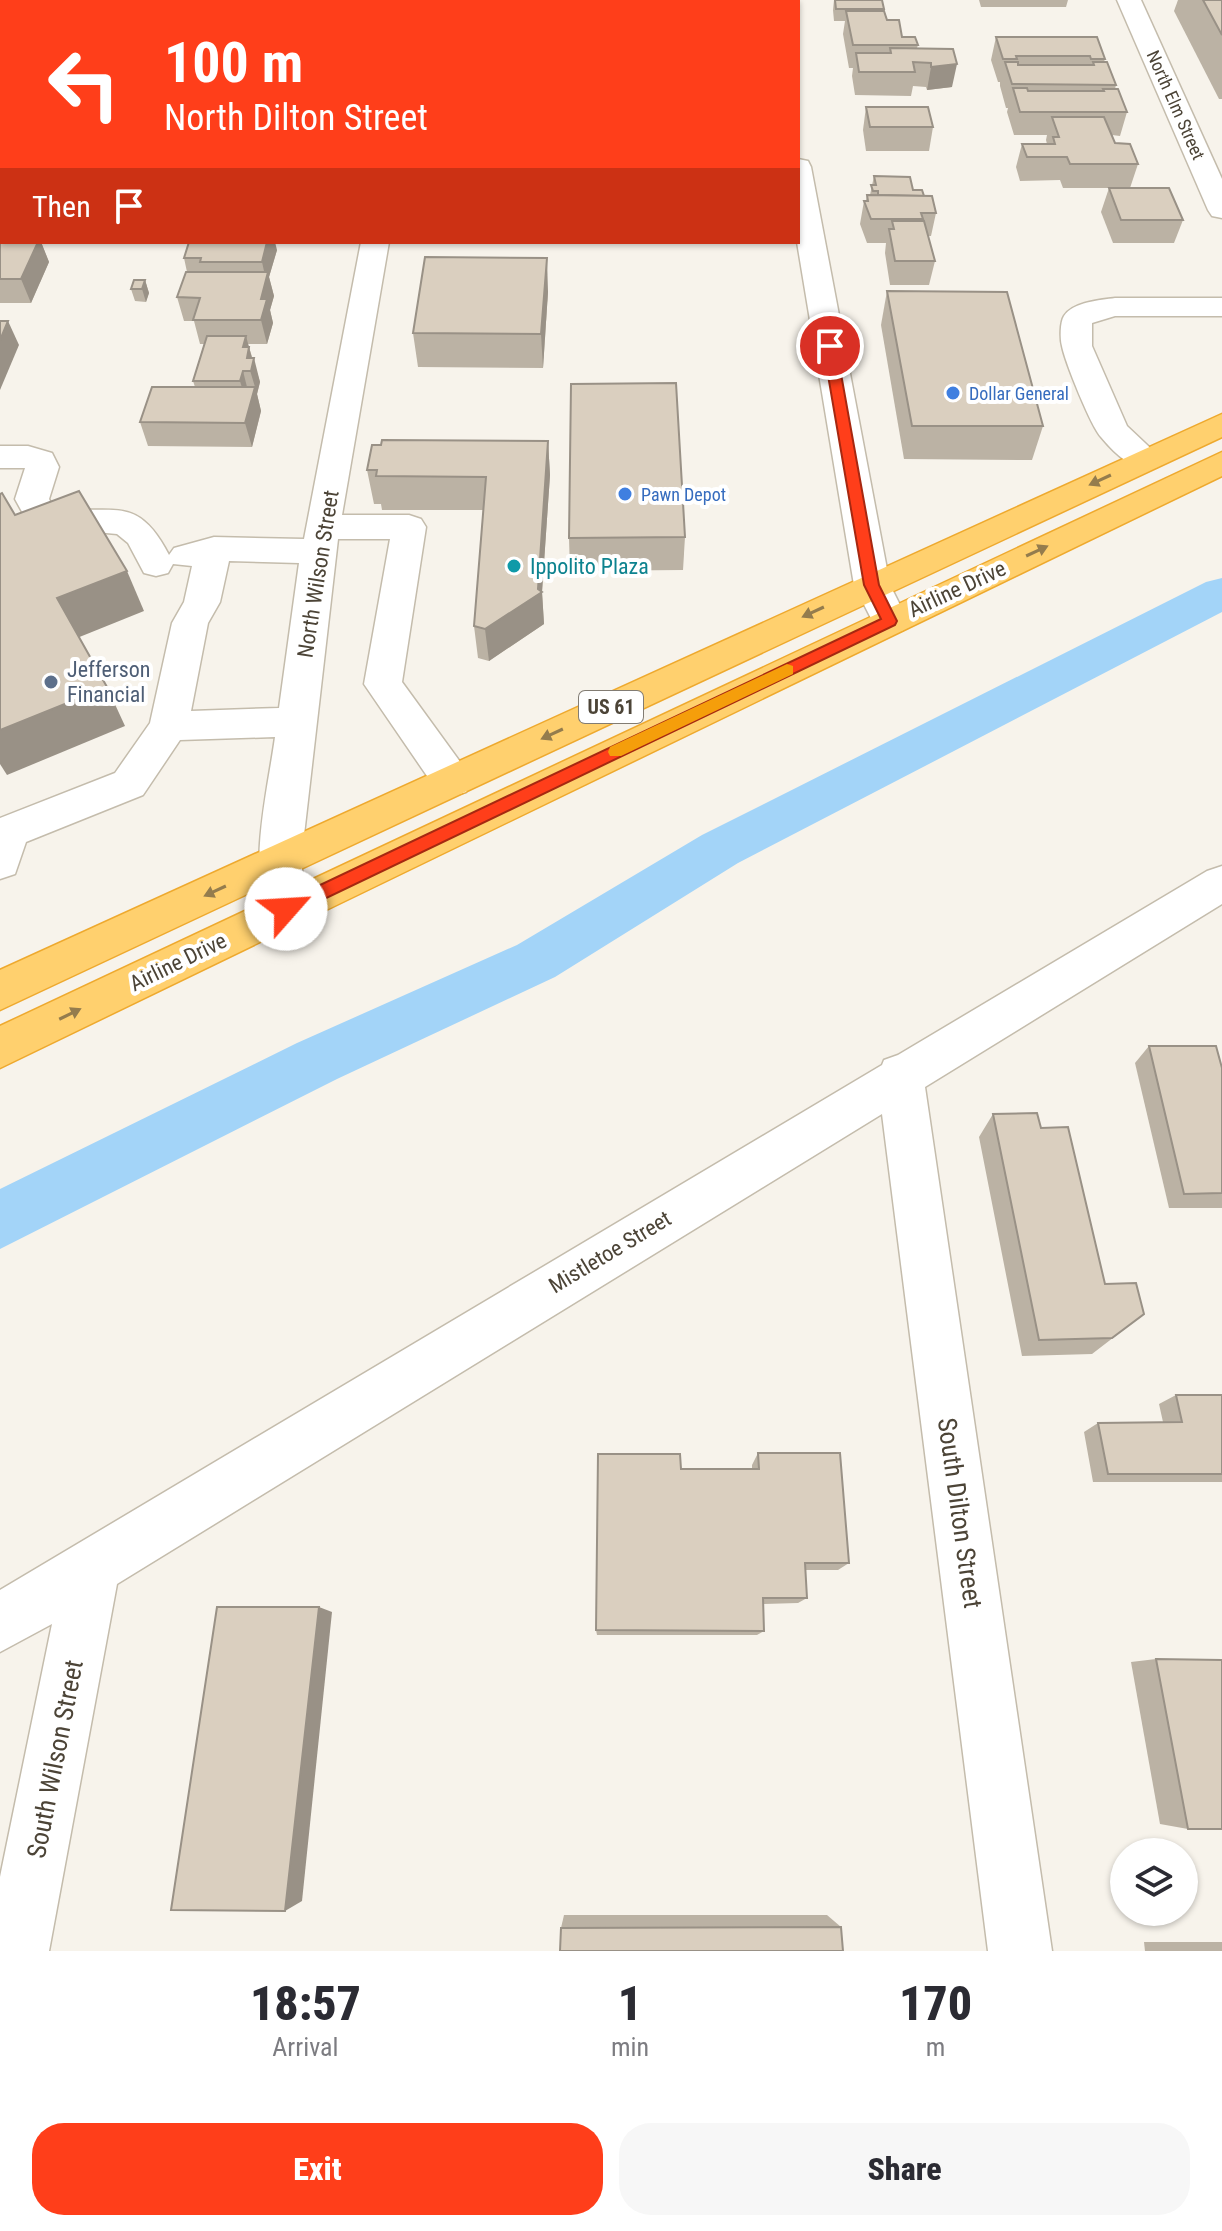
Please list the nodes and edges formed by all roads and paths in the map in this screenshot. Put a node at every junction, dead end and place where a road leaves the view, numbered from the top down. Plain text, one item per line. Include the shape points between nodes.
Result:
1 (1129, 0) edge
2 (800, 178) edge
3 (1222, 210) edge
4 (375, 244) edge
5 (1222, 307) edge
6 (1222, 424) edge
7 (0, 457) edge
8 (1145, 459) junction
9 (1222, 463) edge
10 (321, 539) junction
11 (214, 549) junction
12 (872, 585) junction
13 (890, 621) junction
14 (297, 722) junction
15 (169, 726) junction
16 (452, 781) junction
17 (280, 861) junction
18 (0, 862) edge
19 (1222, 883) edge
20 (286, 909) junction
21 (0, 991) edge
22 (0, 1048) edge
23 (900, 1075) junction
24 (92, 1567) junction
25 (0, 1623) edge
26 (17, 1951) edge
27 (1020, 1951) edge

1 - 3 street, North Elm Street
2 - 12 street
4 - 10 street, North Wilson Street
5 - 8 street via 1115,307 1077,319 1077,346 1113,431
6 - 8 highway, Airline Drive / US 61
7 - 11 street via 40,461 32,499 38,511 65,521 132,527 141,569
8 -> 12 highway, Airline Drive / US 61
13 -> 9 highway, Airline Drive / US 61
10 - 11 street
10 - 14 street, North Wilson Street
10 - 16 street via 409,527 383,684
11 - 15 street via 202,602 190,623
12 - 13 street
12 -> 16 highway, Airline Drive / US 61
13 - 20 highway, Airline Drive / US 61
14 - 15 street
14 - 17 street, North Wilson Street
15 - 18 street via 129,784 8,832
16 - 17 highway, Airline Drive / US 61
17 - 20 street, North Wilson Street
17 -> 21 highway, Airline Drive / US 61
19 - 23 street, Mistletoe Street
22 -> 20 highway, Airline Drive / US 61
23 - 24 street, Mistletoe Street
23 - 27 street, South Dilton Street
24 - 25 street, Mistletoe Street
24 - 26 street, South Wilson Street

